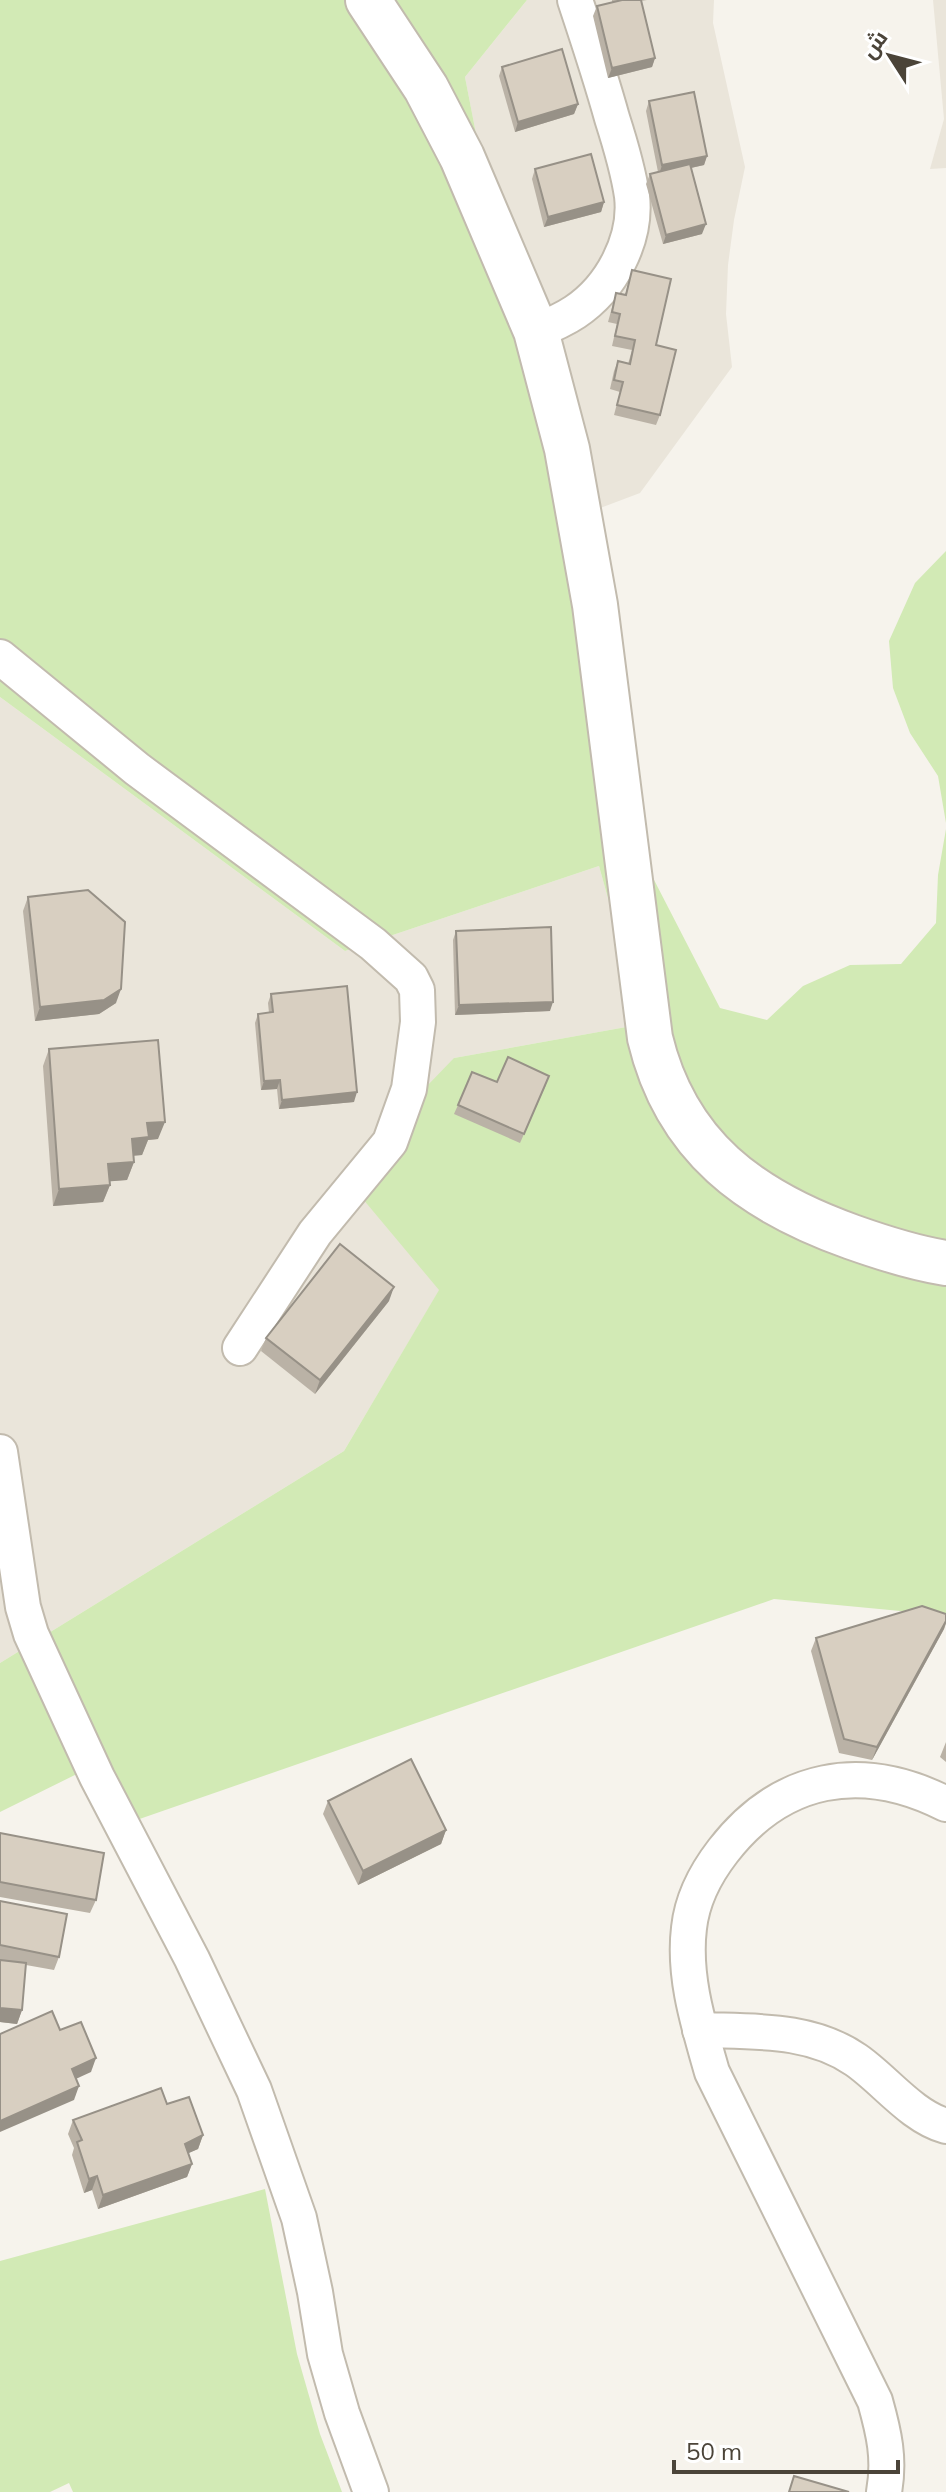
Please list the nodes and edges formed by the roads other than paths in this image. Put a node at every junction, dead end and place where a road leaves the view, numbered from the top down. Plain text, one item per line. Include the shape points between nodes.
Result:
1 (368, 0) edge
2 (575, 0) edge
3 (536, 331) junction
4 (0, 657) edge
5 (946, 1263) edge
6 (240, 1348) dead end
7 (0, 1452) edge
8 (946, 1804) edge
9 (700, 2030) junction
10 (946, 2126) edge
11 (371, 2492) edge
12 (884, 2492) edge

1 - 3 street via 426,88 462,157
2 - 3 street via 624,155 632,225 623,254 592,298
3 - 5 street via 567,449 595,605 650,1038 667,1090 707,1150 770,1201 875,1245
4 - 6 street via 137,769 373,944 417,990 409,1089 390,1142 315,1233
7 - 11 street via 31,1634 254,2090 299,2218 325,2354
8 - 9 street via 910,1789 848,1781 790,1792 762,1810 714,1863 697,1894 687,1954
9 - 10 street via 796,2034 823,2043 856,2060 919,2112
9 - 12 street via 712,2072 875,2401 887,2448

